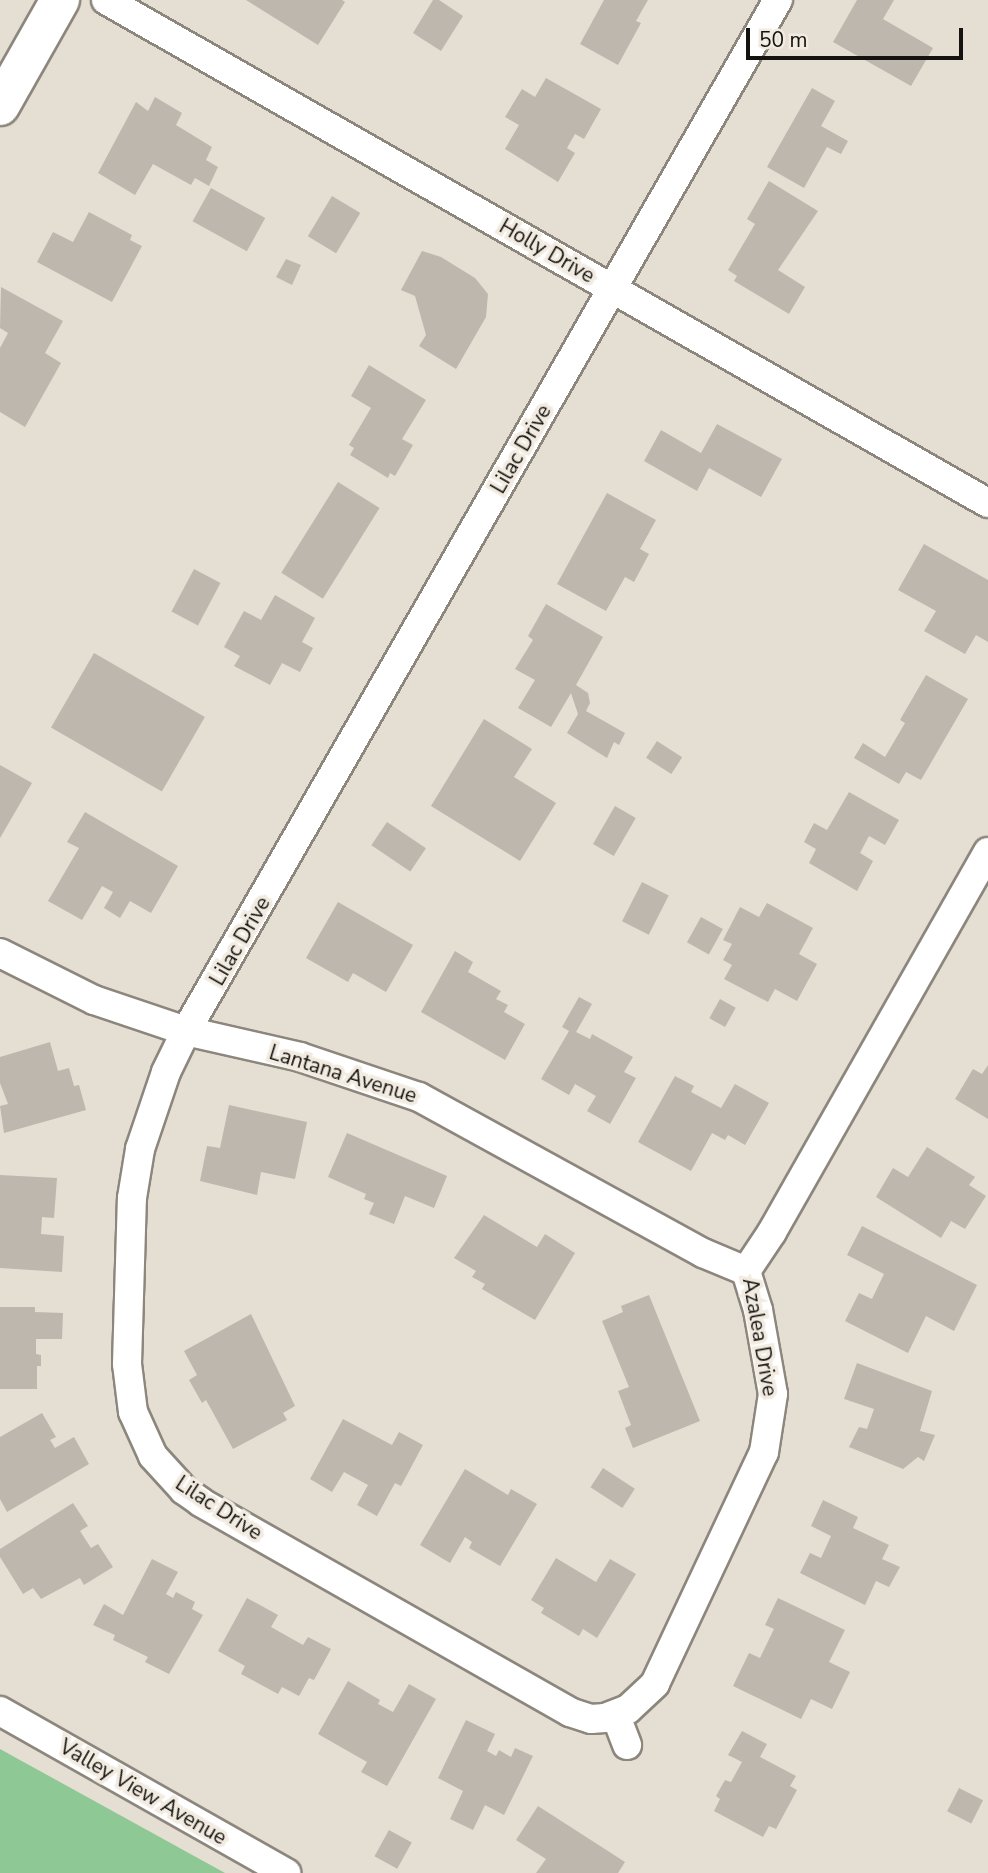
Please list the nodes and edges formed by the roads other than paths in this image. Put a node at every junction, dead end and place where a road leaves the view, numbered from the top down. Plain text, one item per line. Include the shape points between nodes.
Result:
1 (60, 0) edge
2 (106, 0) edge
3 (778, 0) edge
4 (0, 106) edge
5 (612, 289) junction
6 (988, 503) edge
7 (988, 852) edge
8 (0, 953) edge
9 (186, 1031) junction
10 (746, 1270) junction
11 (0, 1711) edge
12 (616, 1716) junction
13 (627, 1745) dead end
14 (286, 1873) edge

1 - 4 main road
2 - 5 street, Holly Drive
3 - 5 street, Lilac Drive
5 - 6 street, Holly Drive
5 - 9 street, Lilac Drive
7 - 10 street, Azalea Drive
8 - 9 street, Lantana Avenue via 94,1000
9 - 10 street, Lantana Avenue via 300,1057 419,1097 703,1253
9 - 12 street, Lilac Drive via 149,1120 132,1198 129,1387 133,1412 153,1456 201,1502 570,1712 591,1719
10 - 12 street, Azalea Drive via 773,1394 765,1452 655,1684
11 - 14 street, Valley View Avenue
12 - 13 street

